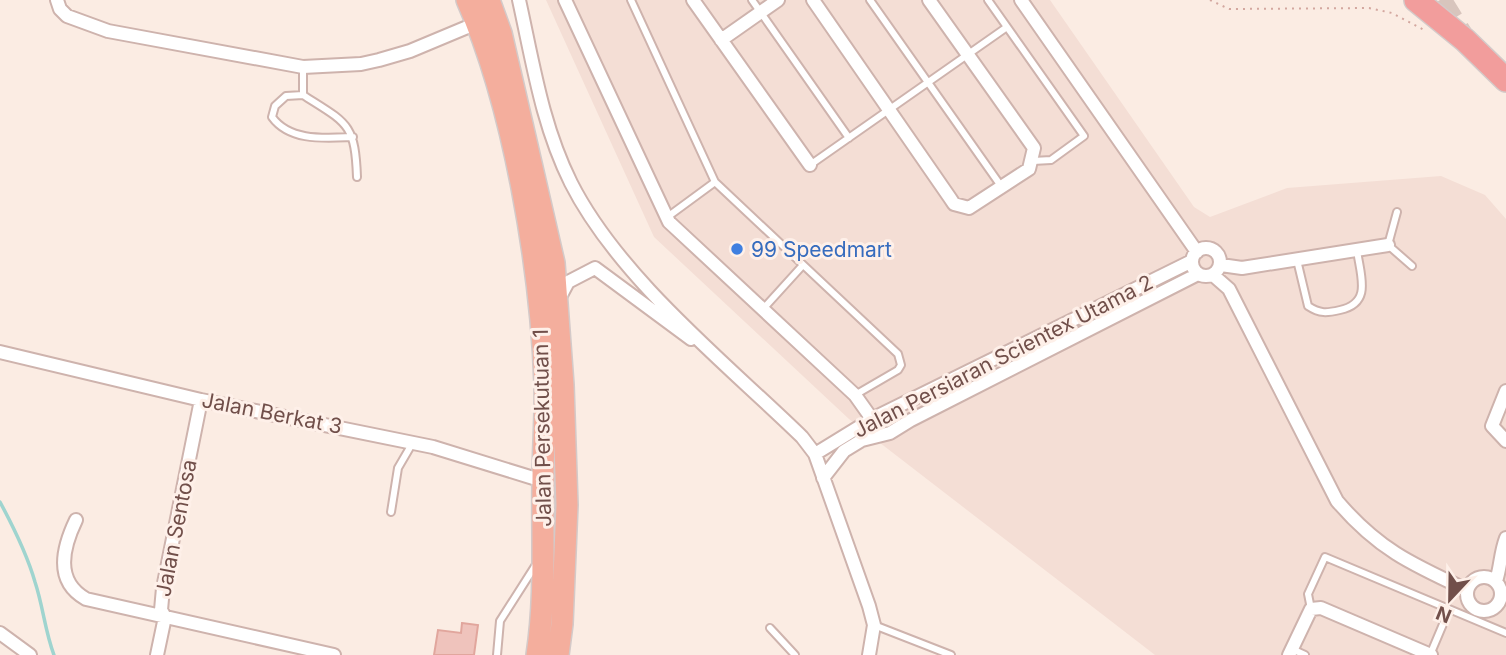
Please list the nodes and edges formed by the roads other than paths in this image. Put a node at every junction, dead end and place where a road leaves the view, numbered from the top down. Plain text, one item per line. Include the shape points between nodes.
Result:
1 (57, 0) edge
2 (467, 0) edge
3 (489, 0) edge
4 (519, 0) edge
5 (565, 0) edge
6 (631, 0) edge
7 (693, 0) edge
8 (752, 0) edge
9 (778, 0) edge
10 (813, 0) edge
11 (870, 0) edge
12 (929, 0) edge
13 (988, 0) edge
14 (1021, 0) edge
15 (1416, 0) edge
16 (761, 12) junction
17 (477, 23) junction
18 (1007, 27) junction
19 (721, 40) junction
20 (968, 54) junction
21 (303, 67) junction
22 (1506, 80) edge
23 (928, 83) junction
24 (303, 95) junction
25 (889, 110) junction
26 (353, 136) junction
27 (849, 138) junction
28 (1034, 158) junction
29 (810, 166) joint
30 (356, 177) dead end
31 (715, 183) junction
32 (1002, 188) junction
33 (1397, 212) dead end
34 (666, 218) junction
35 (1388, 244) junction
36 (1357, 250) junction
37 (1194, 256) junction
38 (1297, 260) junction
39 (803, 265) junction
40 (1412, 266) dead end
41 (1217, 270) junction
42 (1198, 274) junction
43 (556, 308) junction
44 (763, 309) junction
45 (0, 352) edge
46 (728, 366) junction
47 (1506, 391) edge
48 (855, 395) junction
49 (201, 400) junction
50 (872, 419) junction
51 (911, 420) junction
52 (1506, 441) edge
53 (413, 442) junction
54 (815, 453) junction
55 (823, 478) junction
56 (542, 481) junction
57 (391, 512) dead end
58 (76, 520) dead end
59 (1506, 538) edge
60 (544, 554) junction
61 (1502, 562) edge
62 (1482, 577) junction
63 (1496, 581) junction
64 (1467, 590) junction
65 (1503, 602) edge
66 (1316, 609) junction
67 (1449, 610) junction
68 (165, 617) junction
69 (874, 625) junction
70 (770, 628) dead end
71 (1, 633) edge
72 (1506, 634) edge
73 (1290, 652) edge
74 (30, 655) edge
75 (157, 655) edge
76 (334, 655) edge
77 (497, 655) edge
78 (537, 655) edge
79 (558, 655) edge
80 (795, 655) edge
81 (869, 655) edge
82 (951, 655) edge
83 (1305, 655) edge
84 (1431, 655) edge

1 - 21 street via 67,16 108,31
2 - 17 highway, Jalan Persekutuan 1
3 - 43 highway, Jalan Persekutuan 1 via 534,170 554,263
4 - 46 street via 545,118 571,182 616,250 648,288
5 - 34 street
6 - 31 lane
7 - 19 street
8 - 16 lane
9 - 16 street
10 - 25 street
11 - 23 lane
12 - 20 street
13 - 18 lane
14 - 37 street
15 - 22 highway
16 - 19 street
16 - 27 lane
17 - 21 street via 370,62
17 - 56 highway, Jalan Persekutuan 1 via 503,108 534,258 545,384
18 - 20 lane
18 - 28 lane via 1084,136 1051,160
19 - 29 street
20 - 23 lane
20 - 28 street via 1034,148
21 - 24 lane
23 - 25 lane
23 - 32 lane
24 - 26 lane via 348,125
24 - 26 lane via 286,96 275,106 272,117 278,126 320,138
25 - 27 lane
25 - 32 street via 954,204 970,208
26 - 30 lane
27 - 29 lane
28 - 32 street via 1029,169
31 - 34 lane
31 - 39 lane
33 - 35 lane
34 - 44 street
35 - 36 street
35 - 40 lane
36 - 38 street
36 - 38 lane via 1360,301 1354,307 1325,313 1308,306
37 - 41 street via 1204,248 1215,251
37 - 42 street
37 - 50 street, Jalan Persiaran Scientex Utama 2
38 - 41 street
39 - 44 lane
39 - 48 lane via 901,359 898,370
41 - 42 street
41 - 64 street via 1337,501 1386,550
42 - 51 street, Jalan Persiaran Scientex Utama 2
43 - 46 street via 568,282 595,268
43 - 79 highway, Jalan Persekutuan 1 via 567,505
44 - 48 street
45 - 49 street, Jalan Berkat 3
46 - 54 street
47 - 52 street via 1492,426
48 - 50 street
49 - 53 street, Jalan Berkat 3
49 - 68 street, Jalan Sentosa via 163,588 161,610
50 - 51 street via 891,424
50 - 54 street, Jalan Persiaran Scientex Utama 2
51 - 55 street, Jalan Persiaran Scientex Utama 2 via 844,451
53 - 56 street, Jalan Berkat 3
53 - 57 lane via 398,468
54 - 55 street
55 - 69 street
56 - 60 highway, Jalan Persekutuan 1
58 - 68 street via 62,561 76,593
59 - 61 street
60 - 77 lane via 500,621
60 - 78 highway, Jalan Persekutuan 1
61 - 62 street via 1486,564
61 - 63 street
62 - 63 street
62 - 64 street
63 - 65 street
64 - 65 street via 1472,607 1480,611
66 - 67 lane via 1308,594 1325,557
66 - 73 street
66 - 84 street
67 - 72 lane
67 - 84 lane
68 - 75 street, Jalan Sentosa
68 - 76 street
69 - 81 street
69 - 82 lane
70 - 80 lane
71 - 74 street
73 - 83 lane

